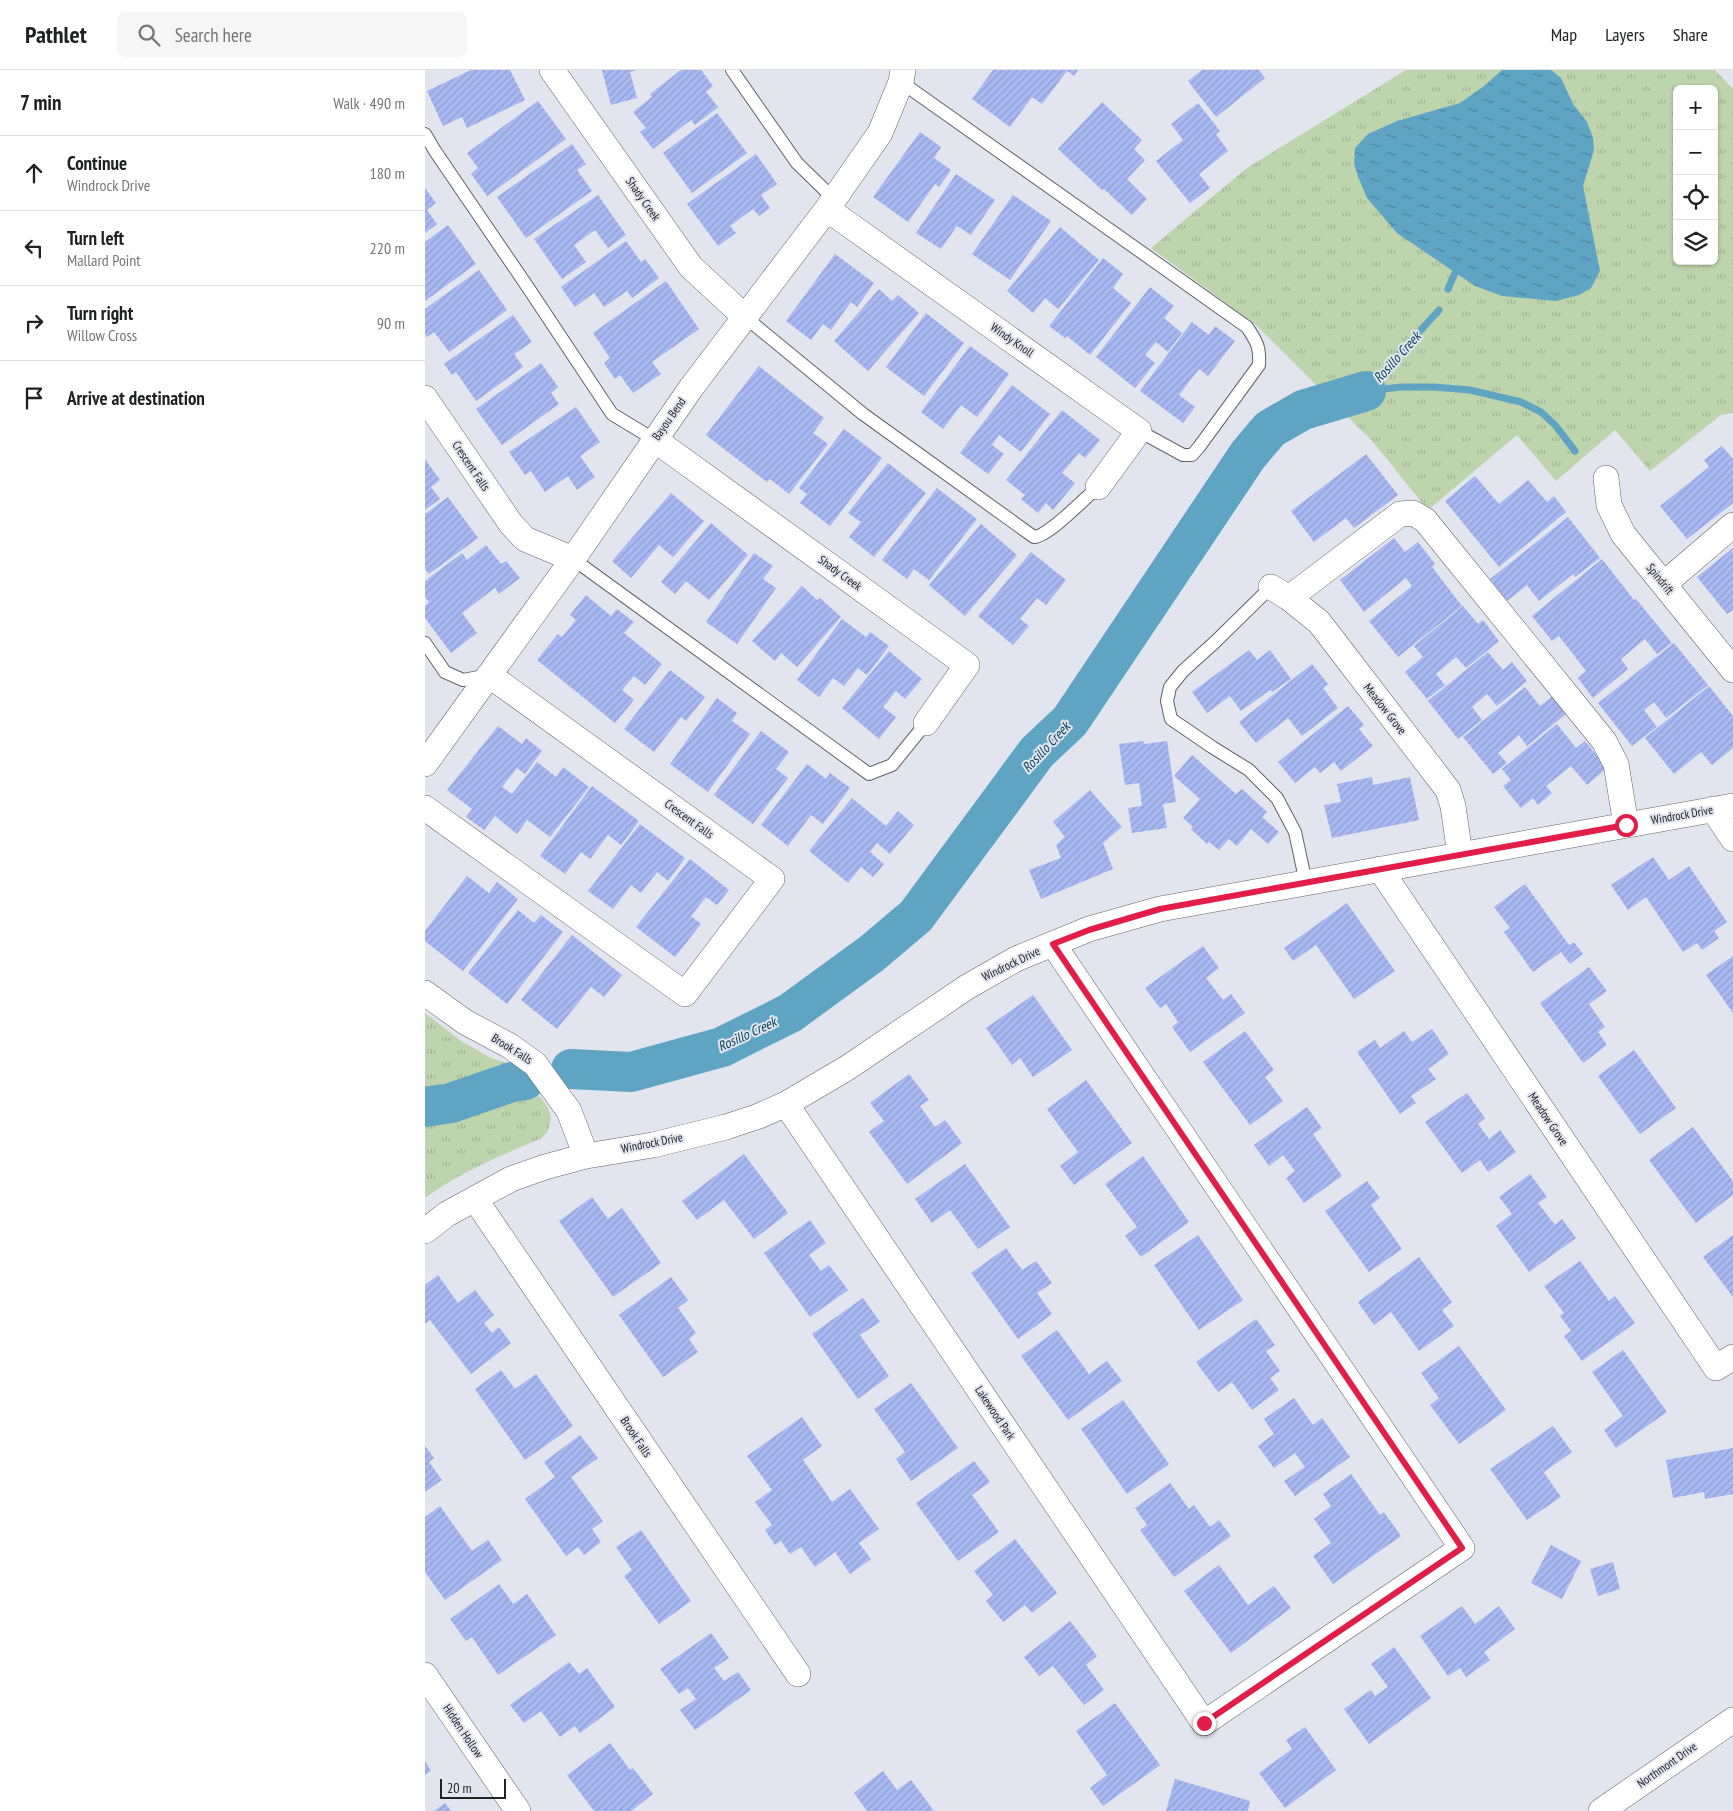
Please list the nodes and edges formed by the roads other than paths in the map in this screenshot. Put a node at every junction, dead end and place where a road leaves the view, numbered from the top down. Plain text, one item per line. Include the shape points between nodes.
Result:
1 (552, 70) edge
2 (732, 70) edge
3 (902, 76) edge
4 (425, 134) edge
5 (831, 204) junction
6 (745, 317) junction
7 (425, 398) edge
8 (1139, 431) junction
9 (655, 440) junction
10 (1606, 478) dead end
11 (1097, 487) joint
12 (1733, 525) edge
13 (573, 559) junction
14 (1663, 584) junction
15 (1280, 593) junction
16 (425, 643) edge
17 (1733, 670) edge
18 (489, 675) junction
19 (926, 723) joint
20 (425, 764) edge
21 (1723, 807) edge
22 (425, 808) edge
23 (1626, 825) junction
24 (1733, 839) edge
25 (1460, 855) junction
26 (1380, 870) junction
27 (1306, 883) junction
28 (1053, 944) junction
29 (425, 993) edge
30 (785, 1104) junction
31 (586, 1156) junction
32 (475, 1199) junction
33 (425, 1231) edge
34 (1725, 1362) edge
35 (798, 1674) dead end
36 (425, 1675) edge
37 (1733, 1720) edge
38 (518, 1811) edge
39 (1601, 1811) edge

1 - 6 street, Shady Creek via 691,268
2 - 5 lane via 797,163
3 - 5 street, Bayou Bend via 880,133
3 - 8 lane via 1247,327 1258,342 1259,365 1192,454 1183,455
4 - 9 lane via 612,414
5 - 6 street, Bayou Bend
5 - 8 street, Windy Knoll
6 - 9 street, Bayou Bend
6 - 11 lane via 863,414 1034,537 1041,536
7 - 13 street, Crescent Falls via 511,524 525,539
8 - 11 street
9 - 13 street, Bayou Bend
9 - 19 street, Shady Creek via 967,665
10 - 14 street, Spindrift via 1609,505 1623,534
12 - 14 street
13 - 18 street, Bayou Bend
13 - 19 lane via 869,774 892,765
14 - 17 street, Spindrift
15 - 23 street via 1400,514 1413,513 1425,520 1603,741 1616,764
15 - 25 street, Meadow Grove via 1319,622 1448,790
15 - 27 lane via 1183,671 1170,687 1167,700 1171,719 1249,770 1277,798 1295,832
16 - 18 lane via 445,672 463,680
18 - 20 street, Bayou Bend
18 - 22 street, Crescent Falls via 772,879 685,994
21 - 23 street, Windrock Drive
21 - 24 street
23 - 25 street, Windrock Drive
25 - 26 street, Windrock Drive
26 - 27 street, Windrock Drive
26 - 34 street, Meadow Grove
27 - 28 street, Windrock Drive via 1160,909
28 - 30 street, Windrock Drive via 1016,959 967,987 847,1068
28 - 30 street, Lakewood Park via 1462,1548 1204,1723
29 - 31 street, Brook Falls via 465,1022 510,1046 535,1064 569,1111
30 - 31 street, Windrock Drive via 726,1127
31 - 32 street, Windrock Drive via 511,1179
32 - 33 street, Windrock Drive
32 - 35 street, Brook Falls
36 - 38 street, Hidden Hollow
37 - 39 street, Northmont Drive

